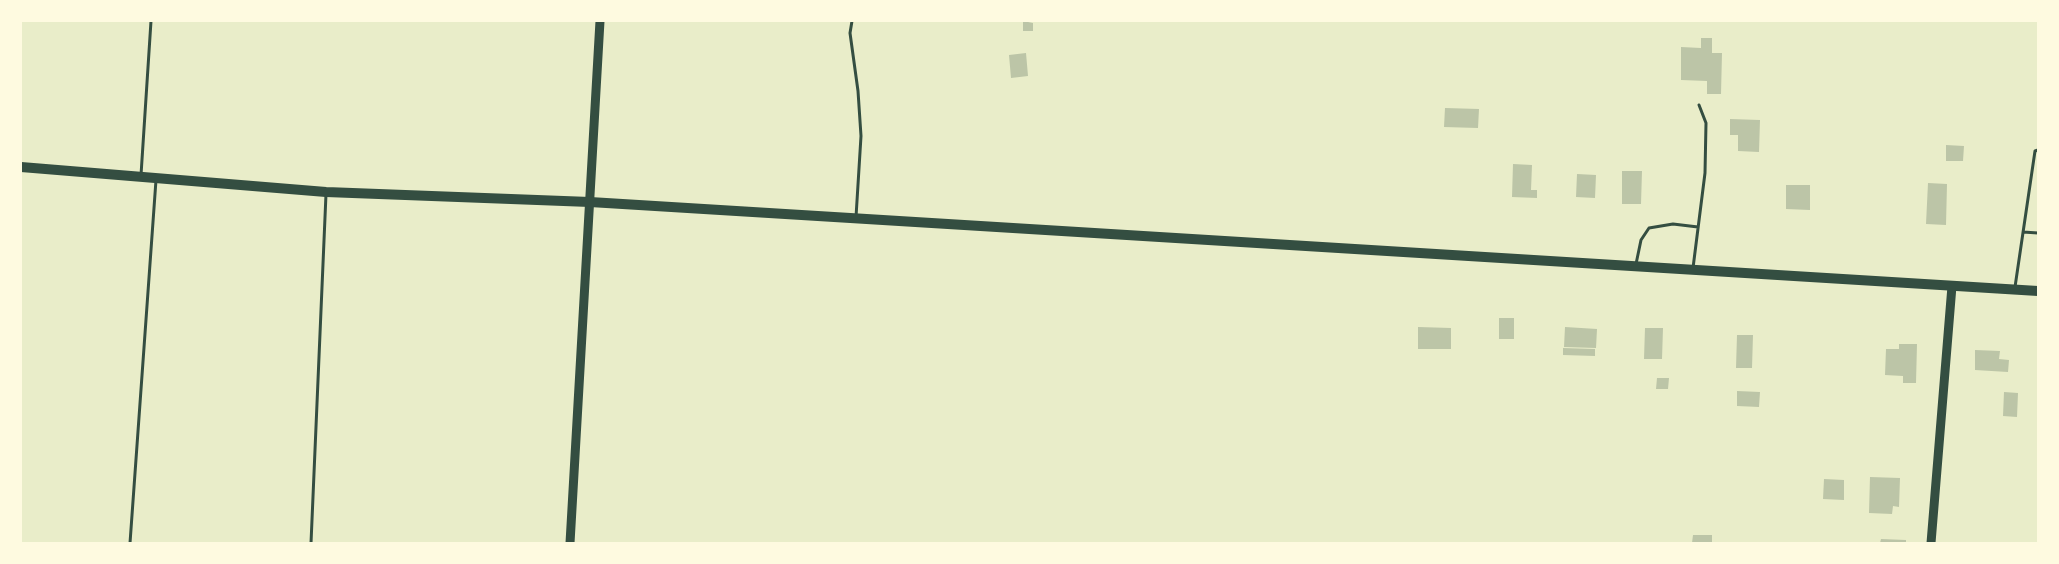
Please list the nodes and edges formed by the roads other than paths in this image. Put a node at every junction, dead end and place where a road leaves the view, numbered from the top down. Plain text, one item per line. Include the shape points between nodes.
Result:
1 (151, 21) edge
2 (600, 21) edge
3 (852, 21) edge
4 (1699, 105) dead end
5 (2038, 150) edge
6 (21, 167) edge
7 (140, 176) junction
8 (157, 177) junction
9 (326, 192) junction
10 (590, 202) junction
11 (856, 218) junction
12 (1698, 227) junction
13 (2023, 232) junction
14 (2038, 233) edge
15 (1635, 267) junction
16 (1693, 271) junction
17 (1952, 286) junction
18 (2014, 290) junction
19 (2038, 292) edge
20 (130, 543) edge
21 (311, 543) edge
22 (570, 543) edge
23 (1931, 543) edge

1 - 7 lane
2 - 10 street
3 - 11 lane via 850,33 861,136
4 - 12 lane via 1706,123 1705,173
5 - 13 lane via 2035,151
6 - 7 main road
7 - 8 main road
8 - 9 main road
8 - 20 lane
9 - 10 main road
9 - 21 lane
10 - 11 main road
10 - 22 street
11 - 15 main road
12 - 15 lane via 1673,224 1649,228 1641,240
12 - 16 lane
13 - 14 lane
13 - 18 lane
15 - 16 main road
16 - 17 main road
17 - 18 main road
17 - 23 street
18 - 19 main road

